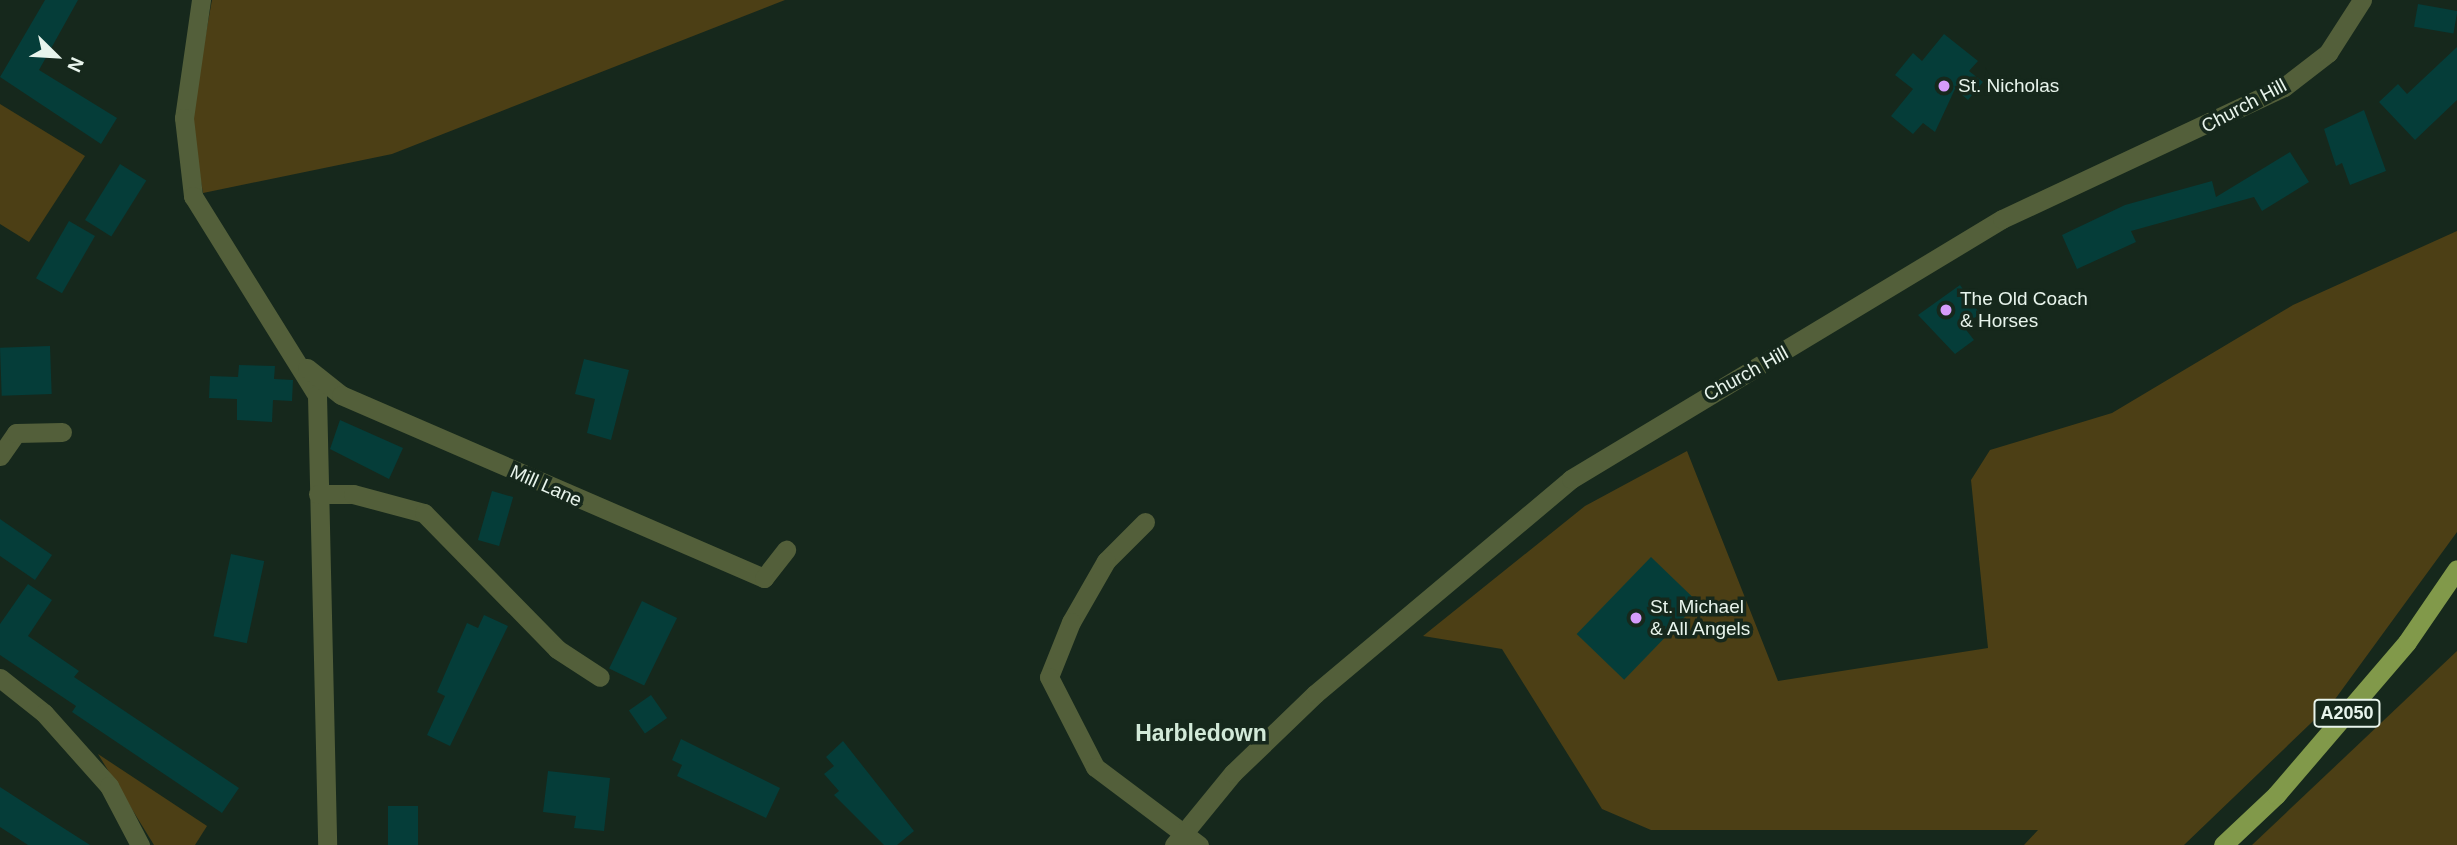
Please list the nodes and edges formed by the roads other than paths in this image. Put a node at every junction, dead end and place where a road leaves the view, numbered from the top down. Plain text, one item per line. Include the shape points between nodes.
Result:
1 (201, 0) edge
2 (2362, 0) edge
3 (303, 366) junction
4 (62, 432) dead end
5 (0, 456) edge
6 (318, 494) junction
7 (1145, 522) dead end
8 (786, 550) dead end
9 (2457, 569) edge
10 (600, 677) dead end
11 (0, 678) edge
12 (1179, 838) edge
13 (140, 845) edge
14 (327, 845) edge
15 (1199, 845) edge
16 (2222, 845) edge

1 - 3 street, Mill Lane via 184,107 193,196 284,350
2 - 12 street, Church Hill via 2328,53 2284,87 2002,219 1571,479 1315,694 1233,773
3 - 6 street, Mill Lane via 317,395
3 - 8 street, Mill Lane via 341,395 764,578
4 - 5 street via 16,433
6 - 10 street via 353,494 424,513 557,649
6 - 14 street, Mill Lane
7 - 12 street via 1106,561 1071,622 1049,677 1096,768
9 - 16 main road, A2050 via 2398,653 2276,795
11 - 13 street via 44,713 109,786
12 - 15 street

